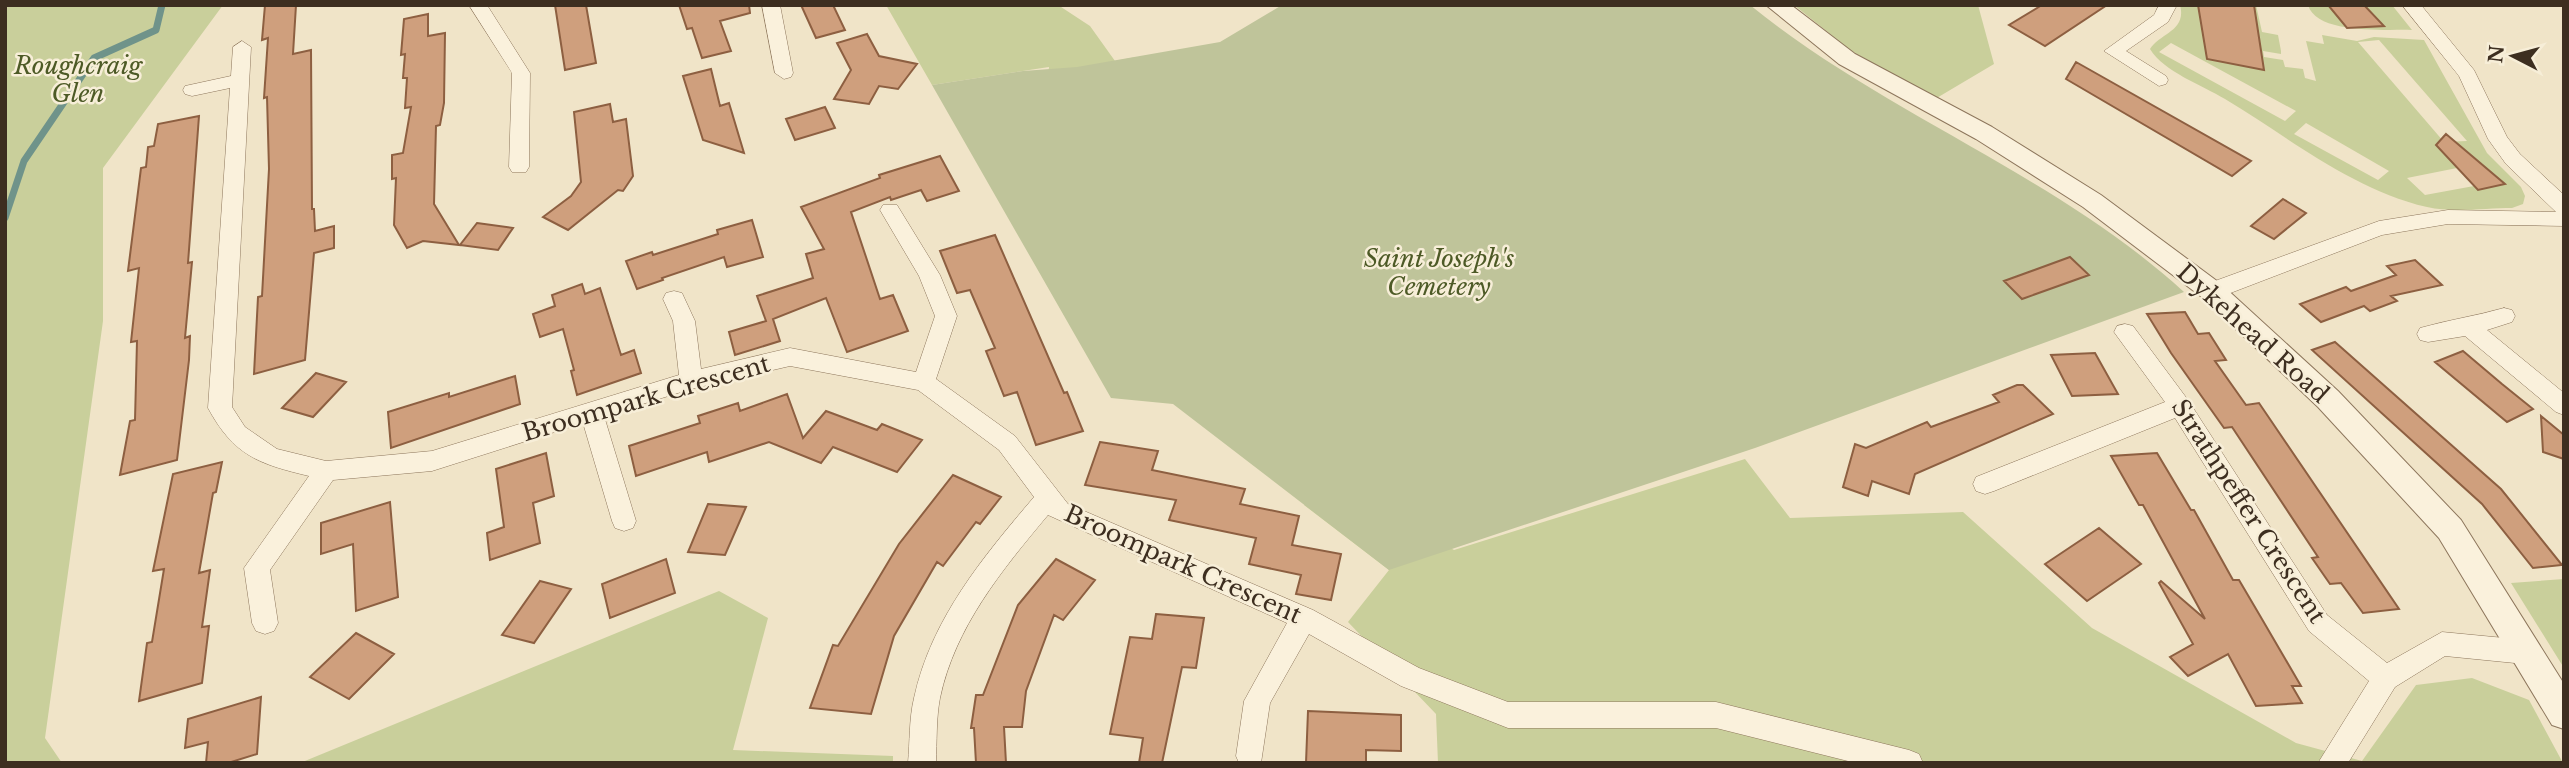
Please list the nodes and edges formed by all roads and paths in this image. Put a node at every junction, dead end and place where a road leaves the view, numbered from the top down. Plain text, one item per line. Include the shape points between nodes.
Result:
1 (478, 5) edge
2 (771, 5) edge
3 (1777, 5) edge
4 (2168, 5) edge
5 (2411, 5) edge
6 (242, 47) dead end
7 (784, 73) dead end
8 (240, 80) junction
9 (2159, 80) dead end
10 (192, 90) dead end
11 (519, 167) dead end
12 (2564, 207) edge
13 (890, 210) dead end
14 (2564, 219) edge
15 (2212, 291) junction
16 (674, 299) dead end
17 (2504, 316) dead end
18 (2469, 327) junction
19 (2125, 332) dead end
20 (2428, 334) dead end
21 (691, 380) junction
22 (924, 382) junction
23 (2180, 406) junction
24 (2564, 406) edge
25 (591, 411) junction
26 (326, 471) junction
27 (1985, 484) dead end
28 (1049, 497) junction
29 (624, 521) dead end
30 (1304, 618) junction
31 (265, 623) dead end
32 (2525, 652) junction
33 (2386, 678) junction
34 (2564, 714) edge
35 (1250, 756) dead end
36 (922, 763) edge
37 (1909, 763) edge
38 (2332, 763) edge

1 - 11 street via 521,73
2 - 7 street
3 - 15 street, Dykehead Road via 1847,59 1984,133 2092,201
4 - 9 street via 2162,18 2113,51
5 - 12 street via 2467,74 2512,159
6 - 8 street, Broompark Crescent
8 - 10 street
8 - 26 street, Broompark Crescent via 220,408 237,434 270,457
13 - 22 street via 929,275 946,316
14 - 15 street via 2448,217 2379,228
15 - 32 street, Dykehead Road via 2328,399 2450,529
16 - 21 street via 684,321
17 - 18 street
18 - 20 street
18 - 24 street
19 - 23 street, Strathpeffer Crescent
21 - 22 street, Broompark Crescent via 790,358
21 - 25 street, Broompark Crescent
22 - 28 street, Broompark Crescent via 1007,443
23 - 27 street
23 - 33 street, Strathpeffer Crescent via 2318,623
25 - 26 street, Broompark Crescent via 432,461
25 - 29 street
26 - 31 street via 257,568
28 - 30 street, Broompark Crescent via 1059,511
28 - 36 street via 996,559 957,615 927,698
30 - 35 street via 1257,701
30 - 37 street, Broompark Crescent via 1410,677 1508,715 1716,715
32 - 33 street via 2442,645
32 - 34 street, Dykehead Road
33 - 38 street

